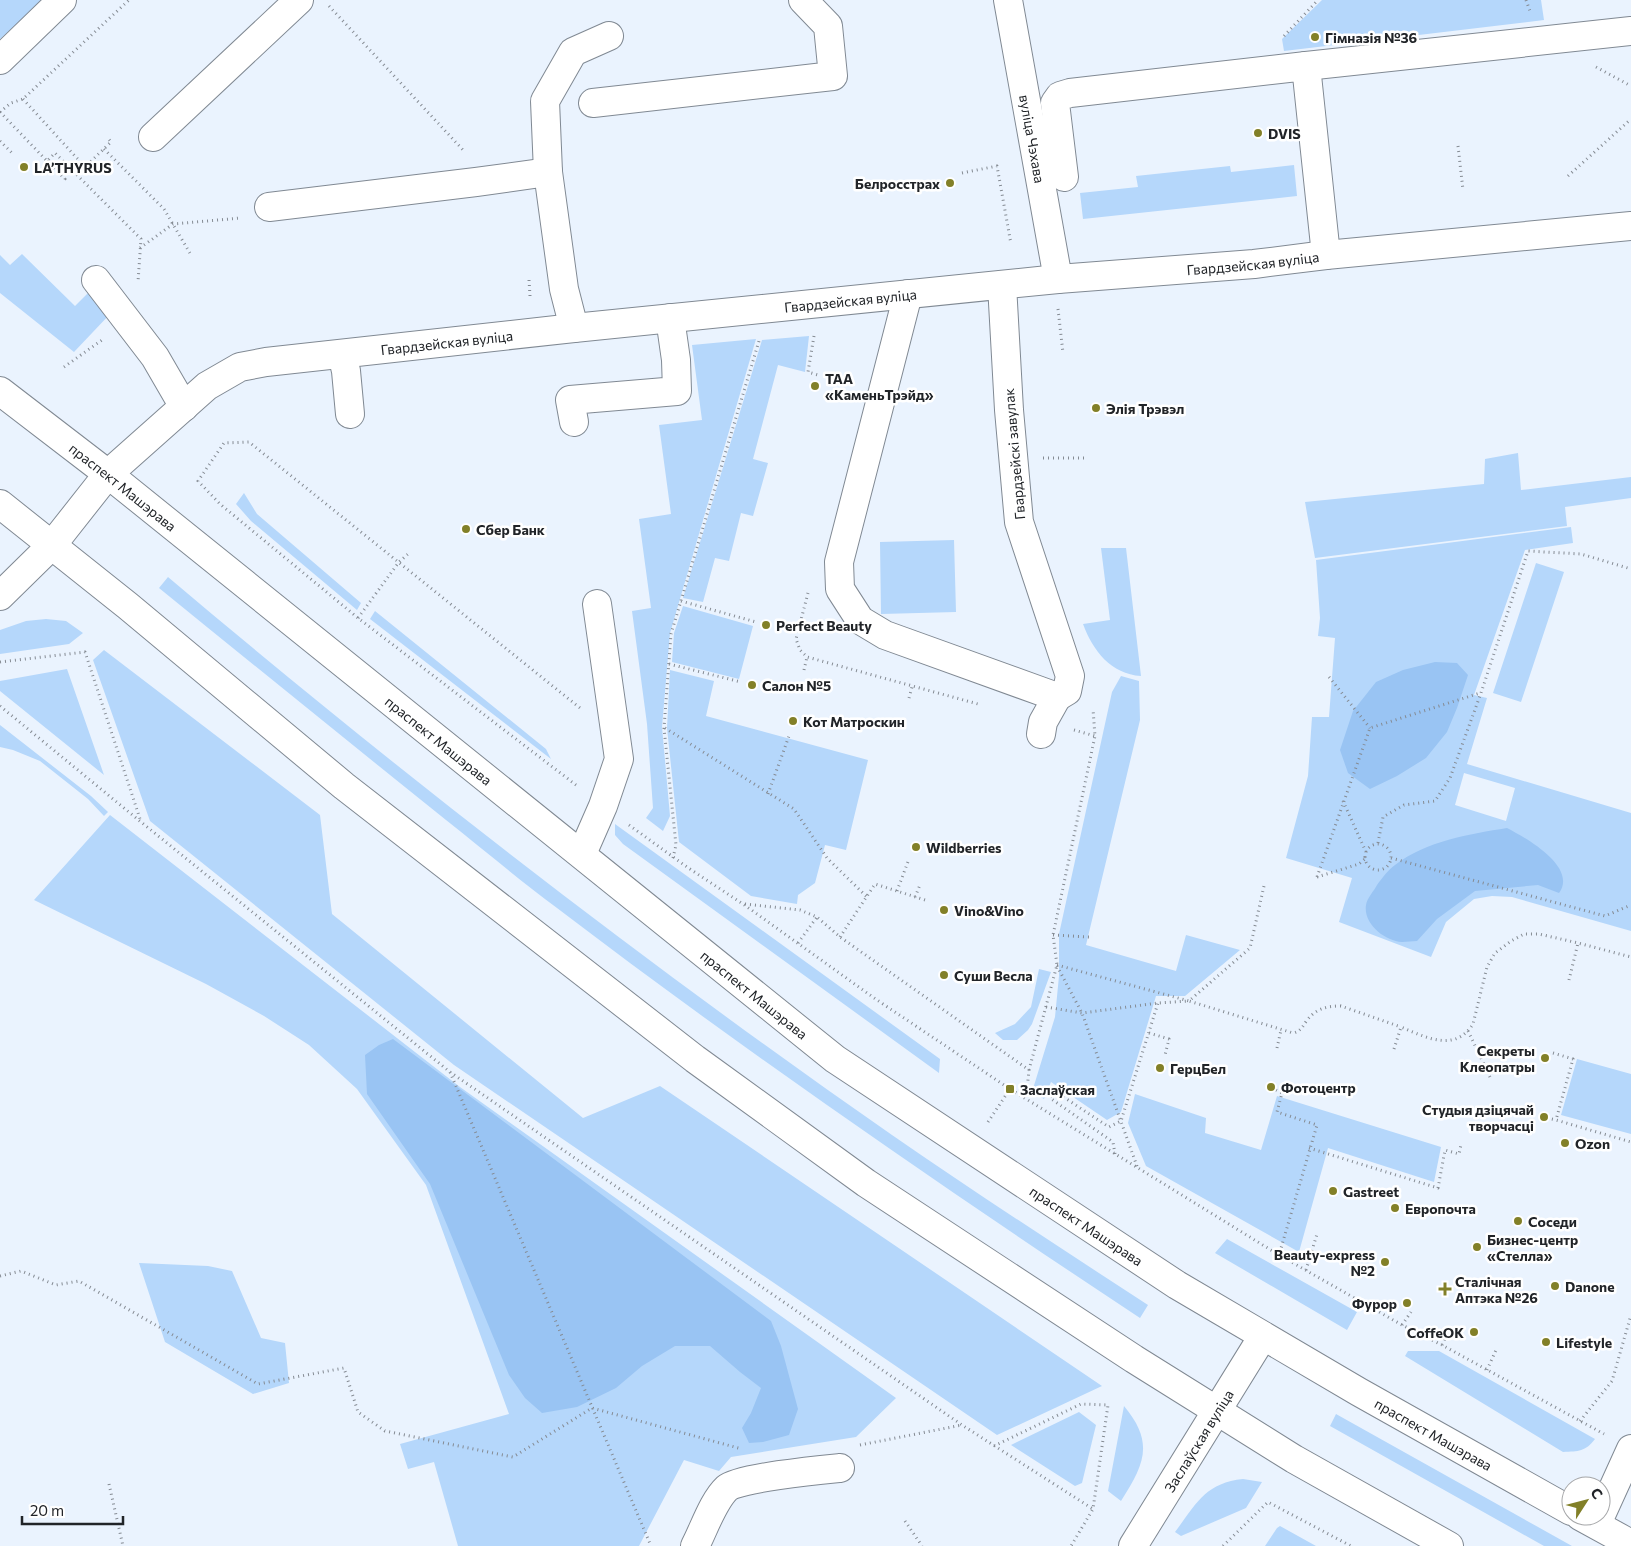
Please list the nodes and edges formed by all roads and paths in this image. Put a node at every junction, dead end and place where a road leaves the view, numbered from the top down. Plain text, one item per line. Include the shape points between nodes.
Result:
1 (62, 0) edge
2 (129, 0) edge
3 (299, 0) edge
4 (323, 0) edge
5 (803, 0) edge
6 (1008, 0) edge
7 (1318, 0) edge
8 (1631, 31) edge
9 (609, 36) dead end
10 (1280, 39) dead end
11 (0, 60) edge
12 (1306, 66) junction
13 (23, 99) junction
14 (593, 103) dead end
15 (0, 112) edge
16 (1631, 119) edge
17 (107, 137) dead end
18 (153, 137) dead end
19 (0, 141) edge
20 (1458, 146) dead end
21 (104, 149) junction
22 (14, 155) dead end
23 (47, 161) junction
24 (548, 172) junction
25 (962, 173) dead end
26 (1568, 176) dead end
27 (1064, 177) dead end
28 (62, 182) dead end
29 (476, 182) junction
30 (1463, 190) dead end
31 (270, 207) dead end
32 (236, 218) dead end
33 (173, 224) junction
34 (1631, 226) edge
35 (1011, 244) dead end
36 (140, 248) junction
37 (191, 255) dead end
38 (1326, 255) junction
39 (96, 280) dead end
40 (1002, 285) junction
41 (1058, 291) junction
42 (908, 294) junction
43 (670, 318) junction
44 (128, 321) junction
45 (574, 328) junction
46 (814, 335) dead end
47 (759, 340) dead end
48 (1063, 353) dead end
49 (342, 354) junction
50 (64, 367) dead end
51 (818, 376) dead end
52 (0, 391) edge
53 (184, 407) junction
54 (350, 414) dead end
55 (574, 422) dead end
56 (1037, 458) dead end
57 (1085, 458) dead end
58 (108, 474) junction
59 (0, 504) edge
60 (52, 545) junction
61 (408, 554) dead end
62 (400, 562) junction
63 (1631, 569) edge
64 (810, 585) dead end
65 (0, 596) edge
66 (681, 601) junction
67 (597, 604) dead end
68 (358, 618) junction
69 (756, 622) dead end
70 (807, 656) junction
71 (0, 662) edge
72 (669, 664) junction
73 (804, 670) dead end
74 (1329, 677) dead end
75 (741, 682) dead end
76 (912, 686) junction
77 (1064, 687) junction
78 (1481, 693) junction
79 (910, 698) dead end
80 (0, 706) edge
81 (987, 707) dead end
82 (1092, 708) dead end
83 (583, 711) dead end
84 (664, 728) junction
85 (1042, 728) joint
86 (1370, 728) junction
87 (789, 736) dead end
88 (1095, 736) junction
89 (768, 794) junction
90 (1344, 801) junction
91 (603, 806) junction
92 (140, 822) junction
93 (1378, 843) junction
94 (1366, 853) junction
95 (582, 854) junction
96 (673, 858) junction
97 (1391, 858) junction
98 (909, 859) dead end
99 (1365, 859) junction
100 (920, 885) dead end
101 (1264, 886) dead end
102 (897, 891) junction
103 (867, 896) junction
104 (915, 897) junction
105 (925, 900) dead end
106 (743, 904) junction
107 (1631, 905) edge
108 (817, 917) junction
109 (1053, 935) junction
110 (840, 937) junction
111 (1090, 937) dead end
112 (798, 943) junction
113 (1578, 944) junction
114 (1631, 957) edge
115 (1057, 966) junction
116 (1569, 980) dead end
117 (1189, 1001) junction
118 (1158, 1003) junction
119 (1046, 1007) junction
120 (1082, 1013) junction
121 (1401, 1027) junction
122 (1282, 1030) junction
123 (1468, 1031) junction
124 (1149, 1032) junction
125 (1277, 1048) dead end
126 (1394, 1049) dead end
127 (1553, 1053) dead end
128 (1165, 1054) dead end
129 (1029, 1070) junction
130 (450, 1072) junction
131 (1490, 1077) dead end
132 (1010, 1089) junction
133 (1276, 1090) dead end
134 (1026, 1099) junction
135 (1547, 1118) dead end
136 (1556, 1120) junction
137 (1121, 1122) junction
138 (1631, 1142) edge
139 (1461, 1145) dead end
140 (971, 1148) junction
141 (1310, 1148) junction
142 (1115, 1154) junction
143 (1138, 1169) junction
144 (1317, 1234) dead end
145 (1279, 1255) junction
146 (1306, 1270) junction
147 (0, 1276) edge
148 (1411, 1312) dead end
149 (1631, 1315) edge
150 (1402, 1325) junction
151 (1448, 1332) dead end
152 (1263, 1336) junction
153 (1442, 1345) junction
154 (1496, 1350) dead end
155 (1487, 1370) junction
156 (592, 1408) junction
157 (1217, 1410) junction
158 (962, 1425) junction
159 (993, 1446) junction
160 (1631, 1449) edge
161 (746, 1450) dead end
162 (846, 1457) joint
163 (109, 1484) dead end
164 (1611, 1486) edge
165 (1561, 1505) edge
166 (1093, 1509) junction
167 (905, 1521) dead end
168 (1605, 1526) edge
169 (1631, 1544) edge
170 (123, 1546) edge
171 (650, 1546) edge
172 (695, 1546) edge
173 (922, 1546) edge
174 (1070, 1546) edge
175 (1133, 1546) edge
176 (1223, 1546) edge
177 (1351, 1546) edge
178 (1449, 1546) edge

1 - 11 main road
2 - 13 path
3 - 18 main road
4 - 29 path via 473,161
5 - 14 main road via 828,26 833,76
6 - 41 main road, вуліца Чэхава
7 - 10 path
8 - 12 main road
9 - 24 main road via 573,52 545,101
12 - 27 main road via 1060,96 1055,103
12 - 38 main road
13 - 15 path via 10,103
13 - 21 path via 85,167
15 - 23 path
16 - 26 path
17 - 21 path via 111,142
19 - 22 path
20 - 30 path
21 - 33 path via 164,209
23 - 28 path via 65,179
23 - 36 path via 55,153 141,239
24 - 29 main road
24 - 45 main road via 564,289
25 - 35 path via 997,166
29 - 31 main road
32 - 33 path
33 - 36 path
33 - 37 path
34 - 38 main road, Гвардзейская вуліца
36 - 44 path via 136,312
38 - 41 main road, Гвардзейская вуліца
39 - 44 main road
40 - 41 main road, Гвардзейская вуліца
40 - 42 main road, Гвардзейская вуліца
40 - 77 main road, Гвардзейскі завулак via 1019,522
41 - 48 path
42 - 43 main road, Гвардзейская вуліца
42 - 77 main road via 839,562 840,589 860,620 885,635
43 - 45 main road, Гвардзейская вуліца
43 - 55 main road via 677,391 570,400
44 - 50 path
44 - 53 main road
45 - 49 main road, Гвардзейская вуліца
46 - 51 path via 808,372
47 - 66 path
49 - 53 main road, Гвардзейская вуліца via 240,367 207,386
49 - 54 main road
52 - 58 main road, праспект Машэрава
53 - 58 main road, Гвардзейская вуліца
56 - 57 path
58 - 60 main road, Гвардзейская вуліца
58 - 95 main road, праспект Машэрава
59 - 60 main road
60 - 65 main road, Гвардзейская вуліца
60 - 157 main road via 344,786 695,1059 866,1183
61 - 62 path
62 - 68 path
62 - 68 path via 249,442 224,443 198,481 220,504
62 - 83 path
63 - 78 path via 1581,554 1528,550
64 - 70 path via 796,640
66 - 69 path
66 - 72 path via 671,634
67 - 91 main road via 619,759
68 - 91 path
70 - 73 path
70 - 76 path
71 - 92 path via 85,652
72 - 75 path
72 - 84 path
74 - 86 path
76 - 79 path
76 - 81 path
77 - 85 main road
78 - 86 path
78 - 93 path via 1450,778 1435,801 1404,805 1383,817
80 - 92 path
82 - 88 path
84 - 89 path
84 - 96 path via 676,845
85 - 88 path
86 - 90 path
87 - 89 path
88 - 109 path
89 - 103 path via 794,809 827,858
90 - 94 path
90 - 99 path via 1317,877 1360,864
91 - 95 main road
91 - 96 path
92 - 130 path
93 - 94 path
93 - 97 path via 1384,845
94 - 99 path
95 - 140 main road, праспект Машэрава via 835,1059
96 - 106 path
97 - 99 path via 1387,866 1378,870 1370,867
97 - 107 path via 1605,916
98 - 102 path
100 - 104 path
101 - 117 path via 1250,948
102 - 103 path via 875,884
102 - 104 path
103 - 110 path
104 - 105 path
106 - 108 path via 800,910
106 - 112 path
108 - 110 path
108 - 112 path
109 - 111 path
109 - 115 path
110 - 129 path
112 - 132 path
113 - 114 path
113 - 116 path
113 - 123 path via 1539,934 1524,934 1495,953 1487,967 1473,1024
115 - 117 path
115 - 119 path
115 - 120 path
117 - 118 path
117 - 122 path
118 - 120 path
118 - 124 path
119 - 120 path
119 - 129 path
120 - 137 path
121 - 122 path via 1347,1007 1333,1006 1313,1013 1298,1032
121 - 123 path via 1435,1040 1449,1040
121 - 126 path
122 - 125 path
123 - 131 path
124 - 128 path via 1170,1039
124 - 137 path
127 - 136 path via 1573,1059
129 - 134 path
130 - 156 path
130 - 158 path
132 - 134 path
132 - 140 path
133 - 141 path via 1282,1093 1277,1112 1316,1125
134 - 142 path
135 - 136 path
136 - 138 path
137 - 142 path via 1109,1127 1053,1090 1050,1098 1113,1142
137 - 143 path
139 - 141 path via 1459,1154 1445,1150 1438,1188
140 - 152 main road, праспект Машэрава via 1177,1285
141 - 145 path
142 - 143 path
143 - 145 path
144 - 146 path
145 - 146 path
146 - 150 path
147 - 156 path via 21,1271 56,1286 79,1281 258,1384 344,1368 358,1412 384,1431 513,1457
148 - 150 path
149 - 155 path via 1612,1381 1580,1421
150 - 153 path
151 - 153 path
152 - 157 main road, Заслаўская вуліца
152 - 165 main road, праспект Машэрава
153 - 155 path
154 - 155 path
156 - 161 path
156 - 171 path
157 - 175 main road, Заслаўская вуліца
157 - 178 main road via 1294,1459
158 - 159 path
158 - 162 path
159 - 166 path
159 - 166 path via 1080,1404 1108,1405
160 - 164 main road
162 - 172 main road via 728,1487 718,1498
163 - 170 path
166 - 174 path
167 - 173 path
168 - 169 main road
176 - 177 path via 1268,1502

